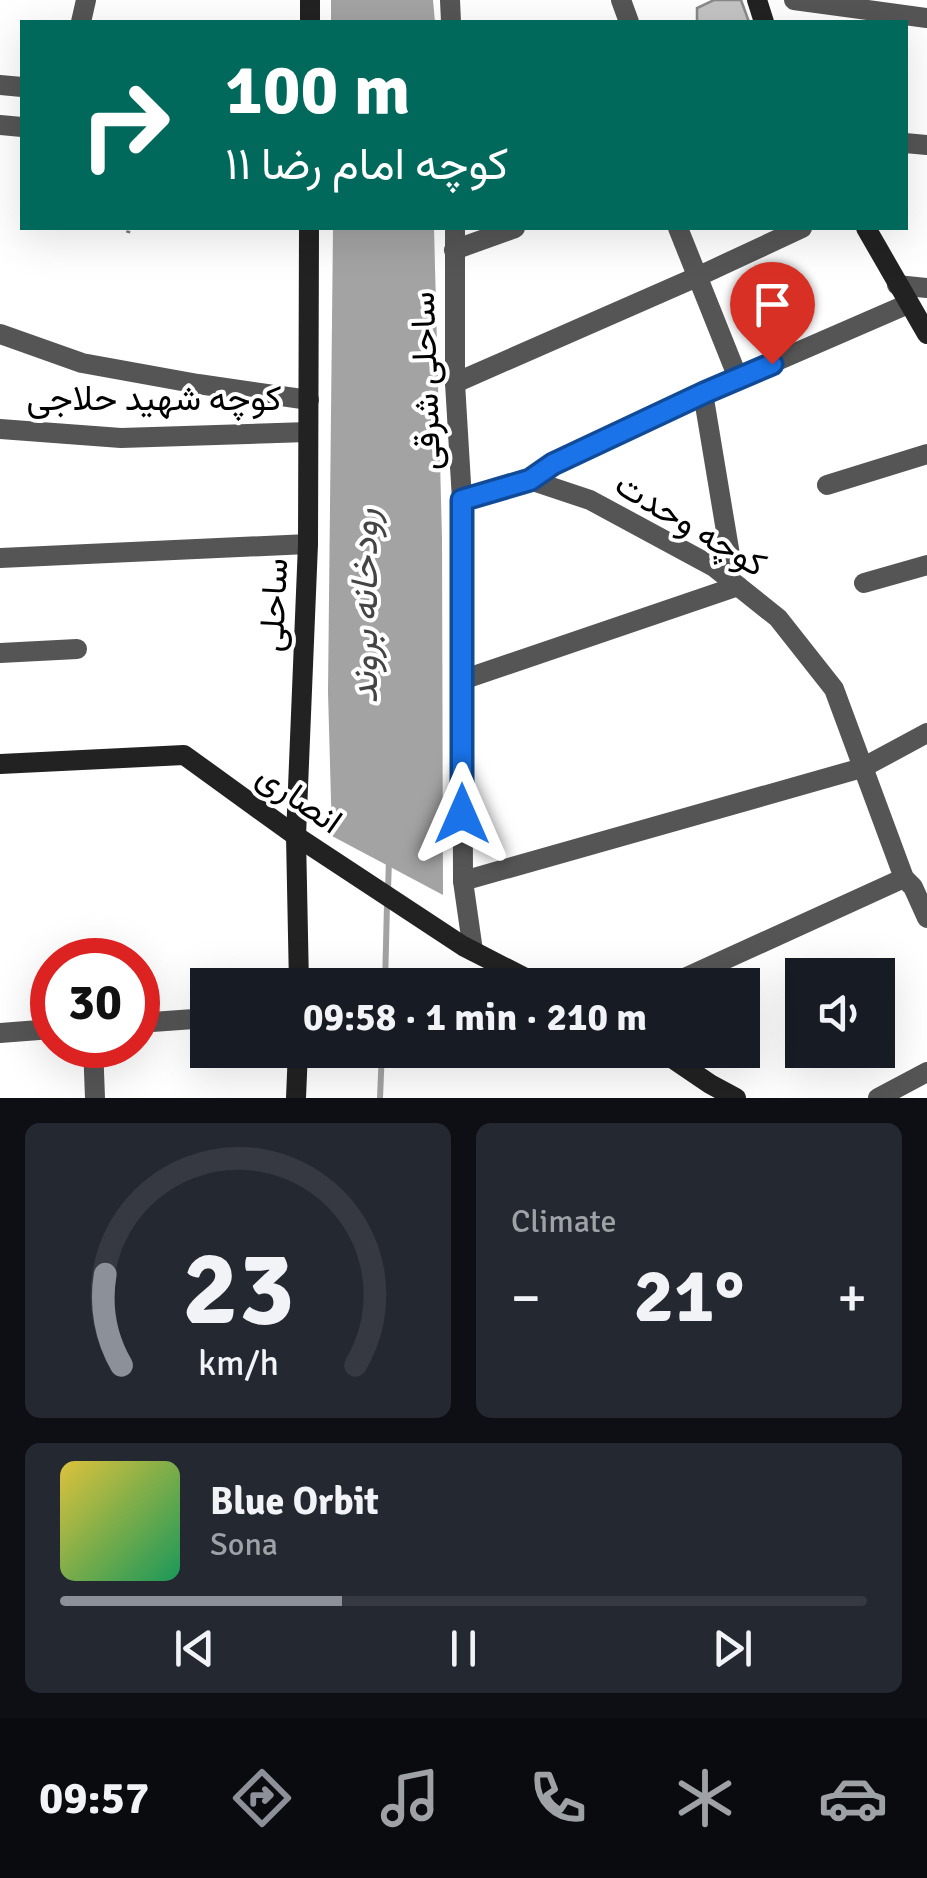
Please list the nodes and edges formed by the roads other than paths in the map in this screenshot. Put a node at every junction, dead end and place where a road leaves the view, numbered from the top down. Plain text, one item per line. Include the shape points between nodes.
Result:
1 (794, 0) edge
2 (880, 6) edge
3 (927, 18) edge
4 (309, 230) edge
5 (455, 230) edge
6 (509, 230) edge
7 (679, 230) edge
8 (798, 230) edge
9 (867, 230) edge
10 (454, 250) junction
11 (699, 276) junction
12 (927, 288) edge
13 (903, 294) junction
14 (0, 334) edge
15 (927, 334) edge
16 (738, 378) junction
17 (455, 383) junction
18 (704, 393) junction
19 (308, 400) junction
20 (0, 429) edge
21 (308, 432) junction
22 (927, 454) edge
23 (530, 480) junction
24 (827, 485) dead end
25 (462, 500) junction
26 (308, 544) junction
27 (0, 558) edge
28 (927, 565) edge
29 (734, 583) junction
30 (864, 583) dead end
31 (77, 649) dead end
32 (0, 654) edge
33 (462, 680) junction
34 (927, 733) edge
35 (0, 764) edge
36 (862, 768) junction
37 (296, 836) junction
38 (463, 881) junction
39 (914, 881) edge
40 (927, 918) edge
41 (468, 949) junction
42 (299, 968) edge
43 (505, 968) edge
44 (709, 968) edge
45 (190, 1019) edge
46 (160, 1021) edge
47 (30, 1030) edge
48 (0, 1032) edge
49 (94, 1068) edge
50 (297, 1068) edge
51 (681, 1068) edge
52 (927, 1072) edge
53 (708, 1091) edge
54 (95, 1098) edge
55 (296, 1098) edge
56 (736, 1098) edge
57 (878, 1098) edge

1 - 2 street
2 - 3 street
4 - 19 main road, ساحلی
5 - 10 street, ساحلی شرقی
6 - 10 street
7 - 11 street
8 - 11 street
9 - 13 main road
10 - 17 street, ساحلی شرقی
11 - 16 street
11 - 17 street
12 - 13 street
13 - 15 main road
13 - 16 street
14 - 19 street via 82,363
16 - 18 street
17 - 25 street, ساحلی شرقی
18 - 23 street
18 - 29 street
19 - 21 main road, ساحلی
20 - 21 street, کوچه شهید حلاجی via 121,438
21 - 26 main road, ساحلی
22 - 24 street
23 - 25 street
23 - 29 street, کوچه وحدت via 590,500
25 - 33 street, ساحلی شرقی
26 - 27 street
26 - 37 main road, ساحلی
28 - 30 street
29 - 33 street
29 - 36 street, کوچه وحدت via 778,618 834,689
31 - 32 street
33 - 38 street, ساحلی شرقی
34 - 36 street
35 - 37 main road, انصاری via 184,755
36 - 38 street
36 - 39 street, کوچه وحدت
37 - 41 main road, انصاری
37 - 42 main road, ساحلی
38 - 41 street, ساحلی شرقی
39 - 40 street, کوچه وحدت
39 - 44 street
41 - 43 main road, انصاری
45 - 46 street
47 - 48 street
49 - 54 street
50 - 55 main road
51 - 53 main road
52 - 57 street
53 - 56 main road

